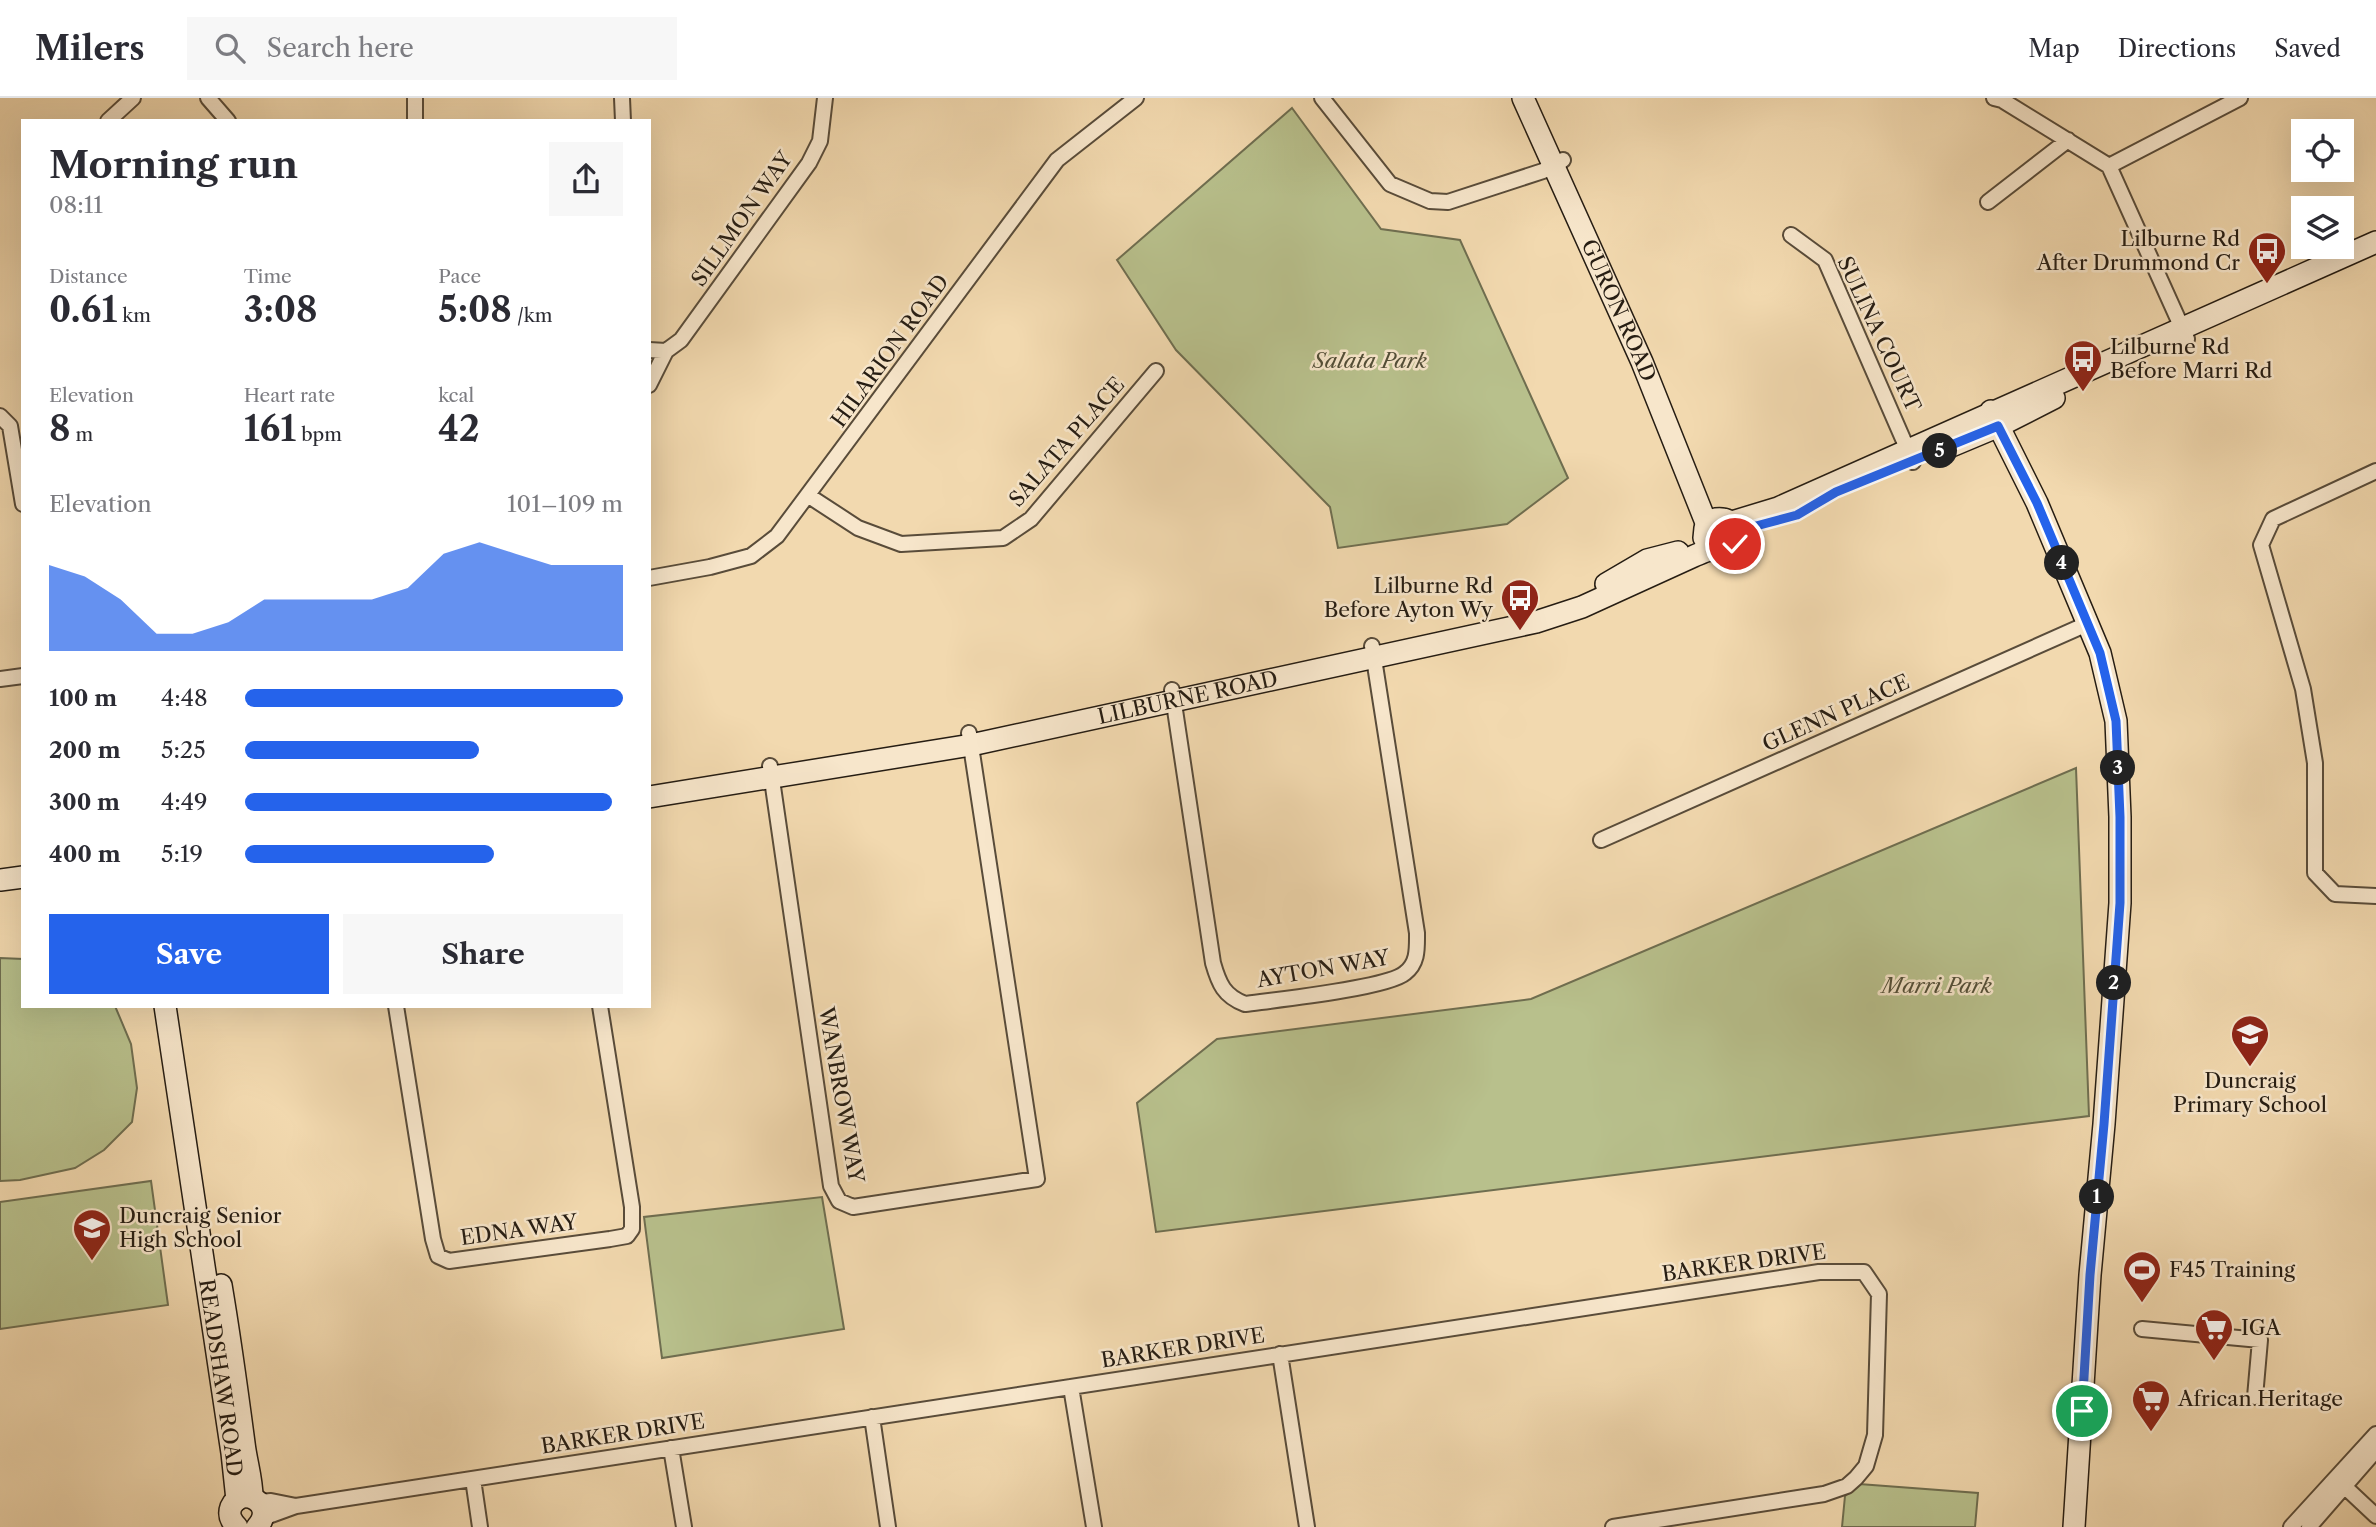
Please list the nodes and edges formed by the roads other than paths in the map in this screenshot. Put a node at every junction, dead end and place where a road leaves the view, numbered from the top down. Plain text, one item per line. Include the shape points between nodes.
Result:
1 (133, 98) edge
2 (208, 98) edge
3 (415, 98) edge
4 (622, 98) edge
5 (825, 98) edge
6 (1136, 98) edge
7 (1322, 98) edge
8 (1523, 98) edge
9 (1537, 98) edge
10 (2239, 98) edge
11 (2000, 99) edge
12 (110, 119) edge
13 (226, 119) edge
14 (415, 119) edge
15 (622, 119) edge
16 (2068, 140) junction
17 (1558, 162) junction
18 (2109, 166) junction
19 (1988, 202) dead end
20 (1791, 235) dead end
21 (2376, 242) edge
22 (2376, 256) edge
23 (2185, 333) junction
24 (651, 350) edge
25 (666, 351) junction
26 (1156, 371) dead end
27 (651, 381) edge
28 (0, 416) edge
29 (1995, 419) junction
30 (1911, 456) junction
31 (2376, 471) edge
32 (21, 492) edge
33 (809, 496) junction
34 (1722, 527) junction
35 (1712, 550) joint
36 (651, 578) edge
37 (2087, 624) junction
38 (1373, 653) junction
39 (21, 676) edge
40 (0, 679) edge
41 (1173, 696) junction
42 (970, 739) junction
43 (771, 772) junction
44 (651, 784) edge
45 (651, 797) edge
46 (1601, 840) dead end
47 (21, 877) edge
48 (0, 880) edge
49 (21, 891) edge
50 (0, 894) edge
51 (2376, 896) edge
52 (165, 1008) edge
53 (178, 1008) edge
54 (396, 1008) edge
55 (600, 1008) edge
56 (2142, 1329) dead end
57 (1280, 1354) junction
58 (1072, 1387) junction
59 (2255, 1397) dead end
60 (872, 1417) junction
61 (2374, 1443) edge
62 (671, 1448) junction
63 (473, 1479) junction
64 (2341, 1481) junction
65 (253, 1509) edge
66 (2376, 1516) edge
67 (237, 1527) edge
68 (480, 1527) edge
69 (684, 1527) edge
70 (888, 1527) edge
71 (1094, 1527) edge
72 (1307, 1527) edge
73 (1613, 1527) edge
74 (2074, 1527) edge
75 (2291, 1527) edge
76 (2309, 1527) edge

1 - 12 street
2 - 13 street
3 - 14 street
4 - 15 street
5 - 25 street, SILLMON WAY via 823,130 809,163 681,340
6 - 33 street, HILARION ROAD via 1057,160
7 - 17 street via 1390,184 1430,201 1448,202
8 - 17 street, GURON ROAD
9 - 17 street, GURON ROAD
10 - 18 street
11 - 16 street
16 - 18 street
16 - 19 street
17 - 34 street, GURON ROAD via 1642,362
18 - 23 street
20 - 30 street, SULINA COURT via 1825,260
21 - 23 street, LILBURNE ROAD
22 - 23 street, LILBURNE ROAD
23 - 29 street, LILBURNE ROAD
24 - 25 street
25 - 27 street, SILLMON WAY
26 - 33 street, SALATA PLACE via 1031,519 1003,538 901,544 858,528
28 - 32 street via 10,426
29 - 30 street, LILBURNE ROAD
29 - 37 street via 2037,503
30 - 34 street, LILBURNE ROAD
31 - 51 street via 2273,519 2261,545 2303,689 2315,763 2315,873 2335,894
33 - 36 street, HILARION ROAD via 777,536 751,556
34 - 35 street, GURON ROAD via 1706,542
34 - 38 street, LILBURNE ROAD via 1682,550 1647,560 1577,596
35 - 38 street, LILBURNE ROAD via 1556,617
37 - 46 street, GLENN PLACE
37 - 74 street via 2100,653 2116,721 2120,903
38 - 41 street, LILBURNE ROAD
38 - 41 street, AYTON WAY via 1417,933 1414,964 1404,975 1376,985 1245,1004 1223,991 1213,963
39 - 40 street
41 - 42 street, LILBURNE ROAD
42 - 43 street, LILBURNE ROAD
42 - 43 street, WANBROW WAY via 1037,1179 853,1207 839,1201 831,1186
43 - 44 street, LILBURNE ROAD
43 - 45 street, LILBURNE ROAD
47 - 48 street
49 - 50 street
52 - 65 street, READSHAW ROAD via 232,1453
53 - 65 street, READSHAW ROAD
54 - 55 street, EDNA WAY via 433,1239 439,1256 449,1262 627,1236 632,1229
56 - 59 street via 2260,1340
57 - 58 street, BARKER DRIVE
57 - 72 street
57 - 73 street, BARKER DRIVE via 1819,1272 1856,1270 1870,1278 1879,1294 1875,1435 1866,1466 1856,1478 1824,1494
58 - 60 street, BARKER DRIVE
58 - 71 street
60 - 62 street, BARKER DRIVE
60 - 70 street
61 - 64 street
62 - 63 street, BARKER DRIVE
62 - 69 street
63 - 65 street, BARKER DRIVE via 296,1506 271,1501
63 - 68 street
64 - 66 street
64 - 75 street
64 - 76 street
65 - 67 street via 231,1508

